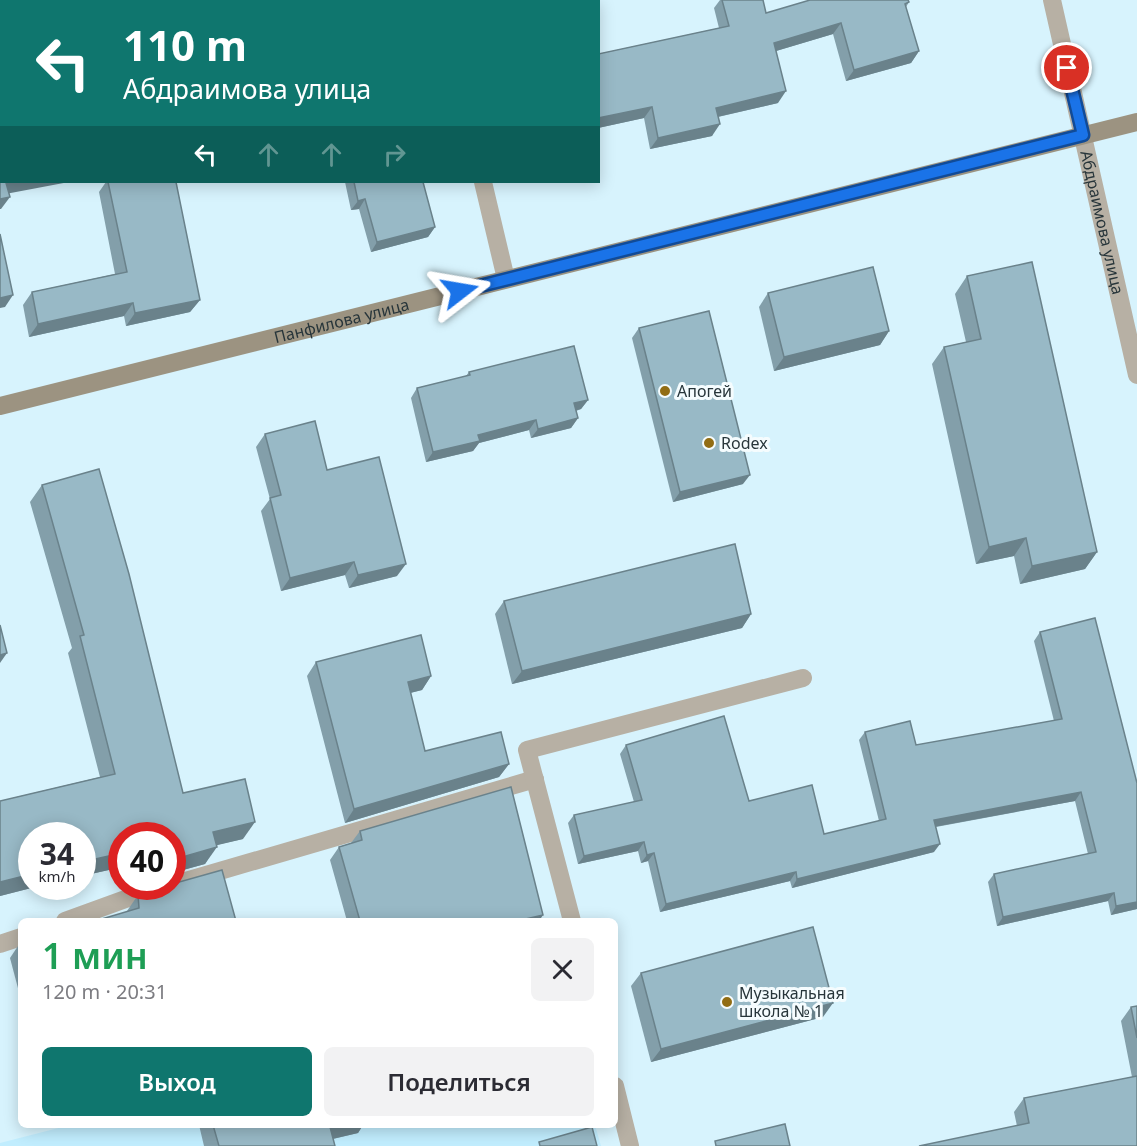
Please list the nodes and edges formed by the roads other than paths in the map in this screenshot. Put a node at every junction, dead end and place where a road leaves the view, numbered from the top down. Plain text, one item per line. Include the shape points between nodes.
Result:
1 (1052, 0) edge
2 (1137, 122) edge
3 (1083, 135) junction
4 (483, 183) edge
5 (506, 279) junction
6 (1137, 375) edge
7 (0, 406) edge
8 (802, 678) dead end
9 (535, 779) junction
10 (186, 881) edge
11 (123, 900) edge
12 (72, 918) edge
13 (571, 918) edge
14 (18, 938) edge
15 (0, 944) edge
16 (618, 1098) edge
17 (630, 1146) edge

1 - 3 street, Абдраимова улица
2 - 3 street, Панфилова улица
3 - 5 street, Панфилова улица
3 - 6 street, Абдраимова улица
4 - 5 street
5 - 7 street, Панфилова улица
8 - 9 street via 527,750
9 - 10 street
9 - 13 street
11 - 12 street
14 - 15 street
16 - 17 street

